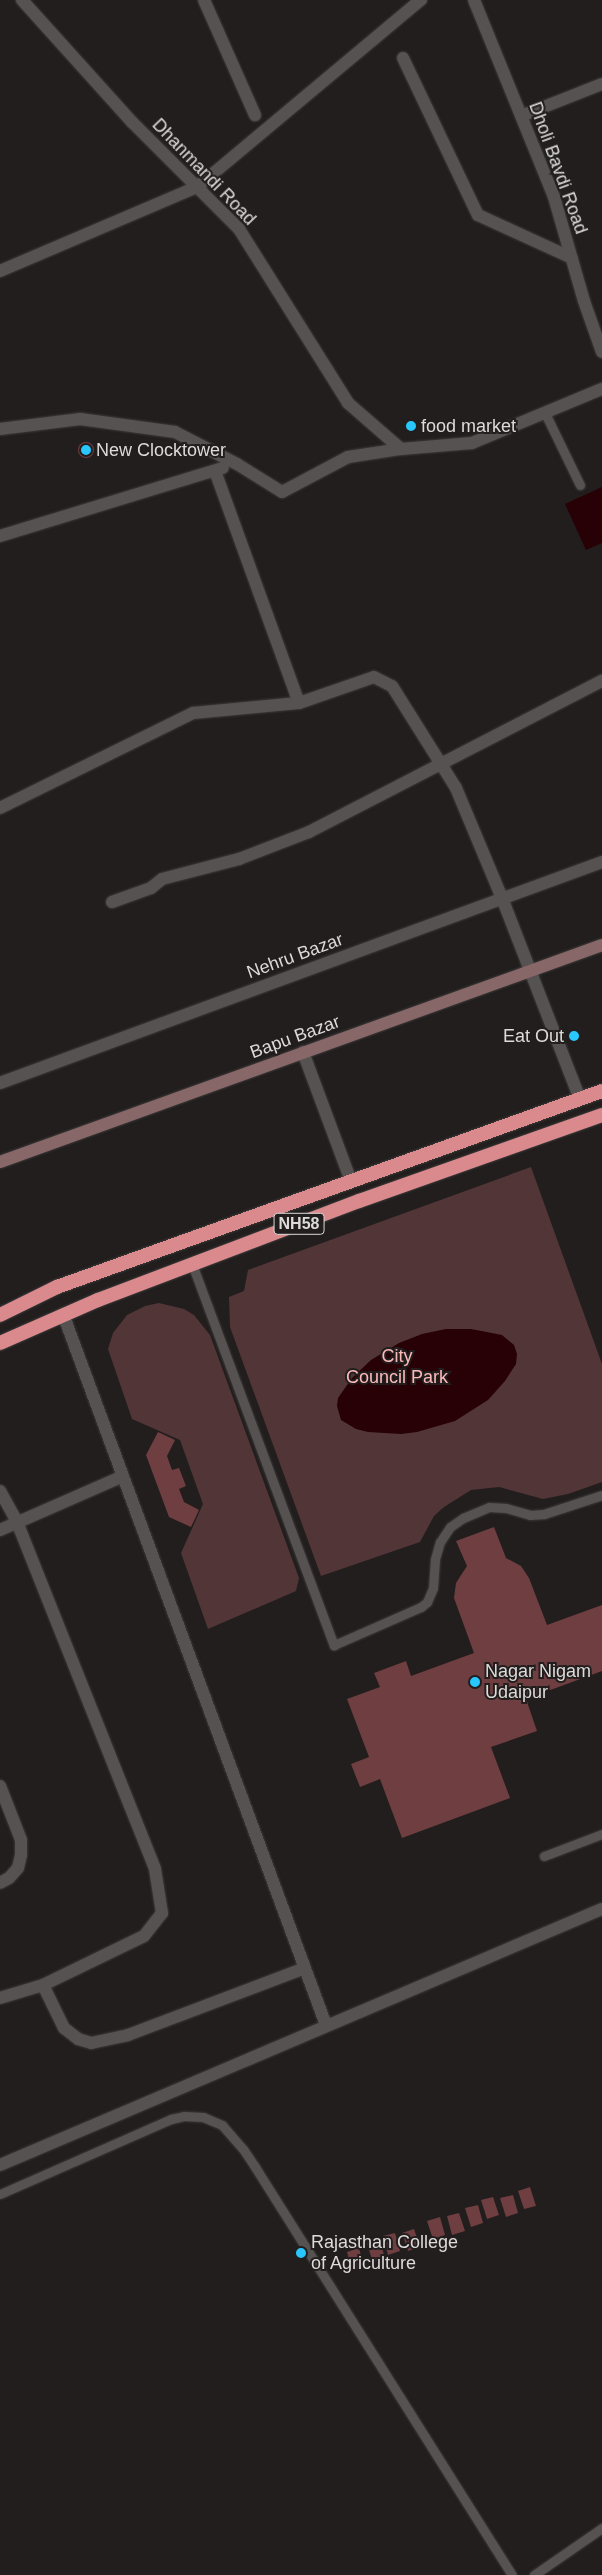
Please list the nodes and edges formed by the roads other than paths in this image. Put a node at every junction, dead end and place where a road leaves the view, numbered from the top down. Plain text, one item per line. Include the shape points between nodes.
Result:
1 (22, 0) edge
2 (204, 0) edge
3 (421, 0) edge
4 (474, 0) edge
5 (403, 58) dead end
6 (602, 84) edge
7 (255, 115) dead end
8 (521, 116) junction
9 (196, 187) junction
10 (572, 258) junction
11 (0, 271) edge
12 (602, 352) edge
13 (602, 389) edge
14 (545, 412) junction
15 (0, 428) edge
16 (401, 449) junction
17 (237, 464) junction
18 (215, 471) junction
19 (580, 485) dead end
20 (0, 536) edge
21 (602, 681) edge
22 (299, 703) junction
23 (441, 765) junction
24 (0, 808) edge
25 (602, 862) edge
26 (502, 898) junction
27 (112, 902) dead end
28 (602, 945) edge
29 (531, 971) junction
30 (303, 1052) junction
31 (0, 1083) edge
32 (602, 1090) edge
33 (580, 1098) junction
34 (602, 1115) edge
35 (0, 1162) edge
36 (351, 1181) junction
37 (192, 1264) junction
38 (63, 1314) junction
39 (0, 1315) edge
40 (0, 1343) edge
41 (123, 1476) junction
42 (0, 1491) edge
43 (602, 1495) edge
44 (17, 1522) junction
45 (0, 1530) edge
46 (0, 1786) edge
47 (602, 1834) edge
48 (544, 1856) dead end
49 (0, 1883) edge
50 (602, 1909) edge
51 (305, 1968) junction
52 (43, 1985) junction
53 (0, 1998) edge
54 (326, 2025) junction
55 (0, 2165) edge
56 (0, 2194) edge
57 (602, 2528) edge
58 (512, 2575) edge
59 (534, 2575) edge

1 - 9 street, Dhanmandi Road via 132,122
2 - 7 street
3 - 9 street
4 - 8 street, Dholi Bavdi Road
5 - 10 street via 478,215
6 - 8 street
8 - 10 street, Dholi Bavdi Road via 554,197
9 - 11 street
9 - 16 street, Dhanmandi Road via 239,230 348,403
10 - 12 street, Dholi Bavdi Road
13 - 14 street
14 - 16 street via 472,443
14 - 19 lane
15 - 17 street via 80,419 175,432
16 - 17 street via 348,457 282,492
17 - 18 street
18 - 20 street
18 - 22 street
21 - 23 street
22 - 23 street via 374,677 392,686
22 - 24 street via 193,713
23 - 26 street via 456,788
23 - 27 street via 309,832 239,859 162,879 151,888
25 - 26 street, Nehru Bazar
26 - 29 street
26 - 31 street, Nehru Bazar
28 - 29 main road, Bapu Bazar
29 - 30 main road, Bapu Bazar
29 - 33 street
30 - 35 main road, Bapu Bazar
30 - 36 street
32 - 33 highway, NH58
33 - 36 highway, NH58
34 - 37 highway, NH58
36 - 39 highway, NH58 via 57,1287
37 - 38 highway, NH58
37 - 43 lane via 334,1645 427,1602 433,1588 440,1542 450,1527 462,1518 489,1508 506,1508 530,1515 544,1514
38 - 40 highway, NH58
38 - 41 street
41 - 44 street
41 - 51 street
42 - 44 street
44 - 45 street
44 - 52 street via 155,1870 162,1913 144,1936
46 - 49 street via 21,1840 21,1855 18,1868
47 - 48 lane
50 - 54 street
51 - 52 street via 128,2035 90,2044 64,2028
51 - 54 street
52 - 53 street
54 - 55 street
56 - 58 lane via 171,2120 184,2116 203,2117 222,2125 244,2149
57 - 59 lane

